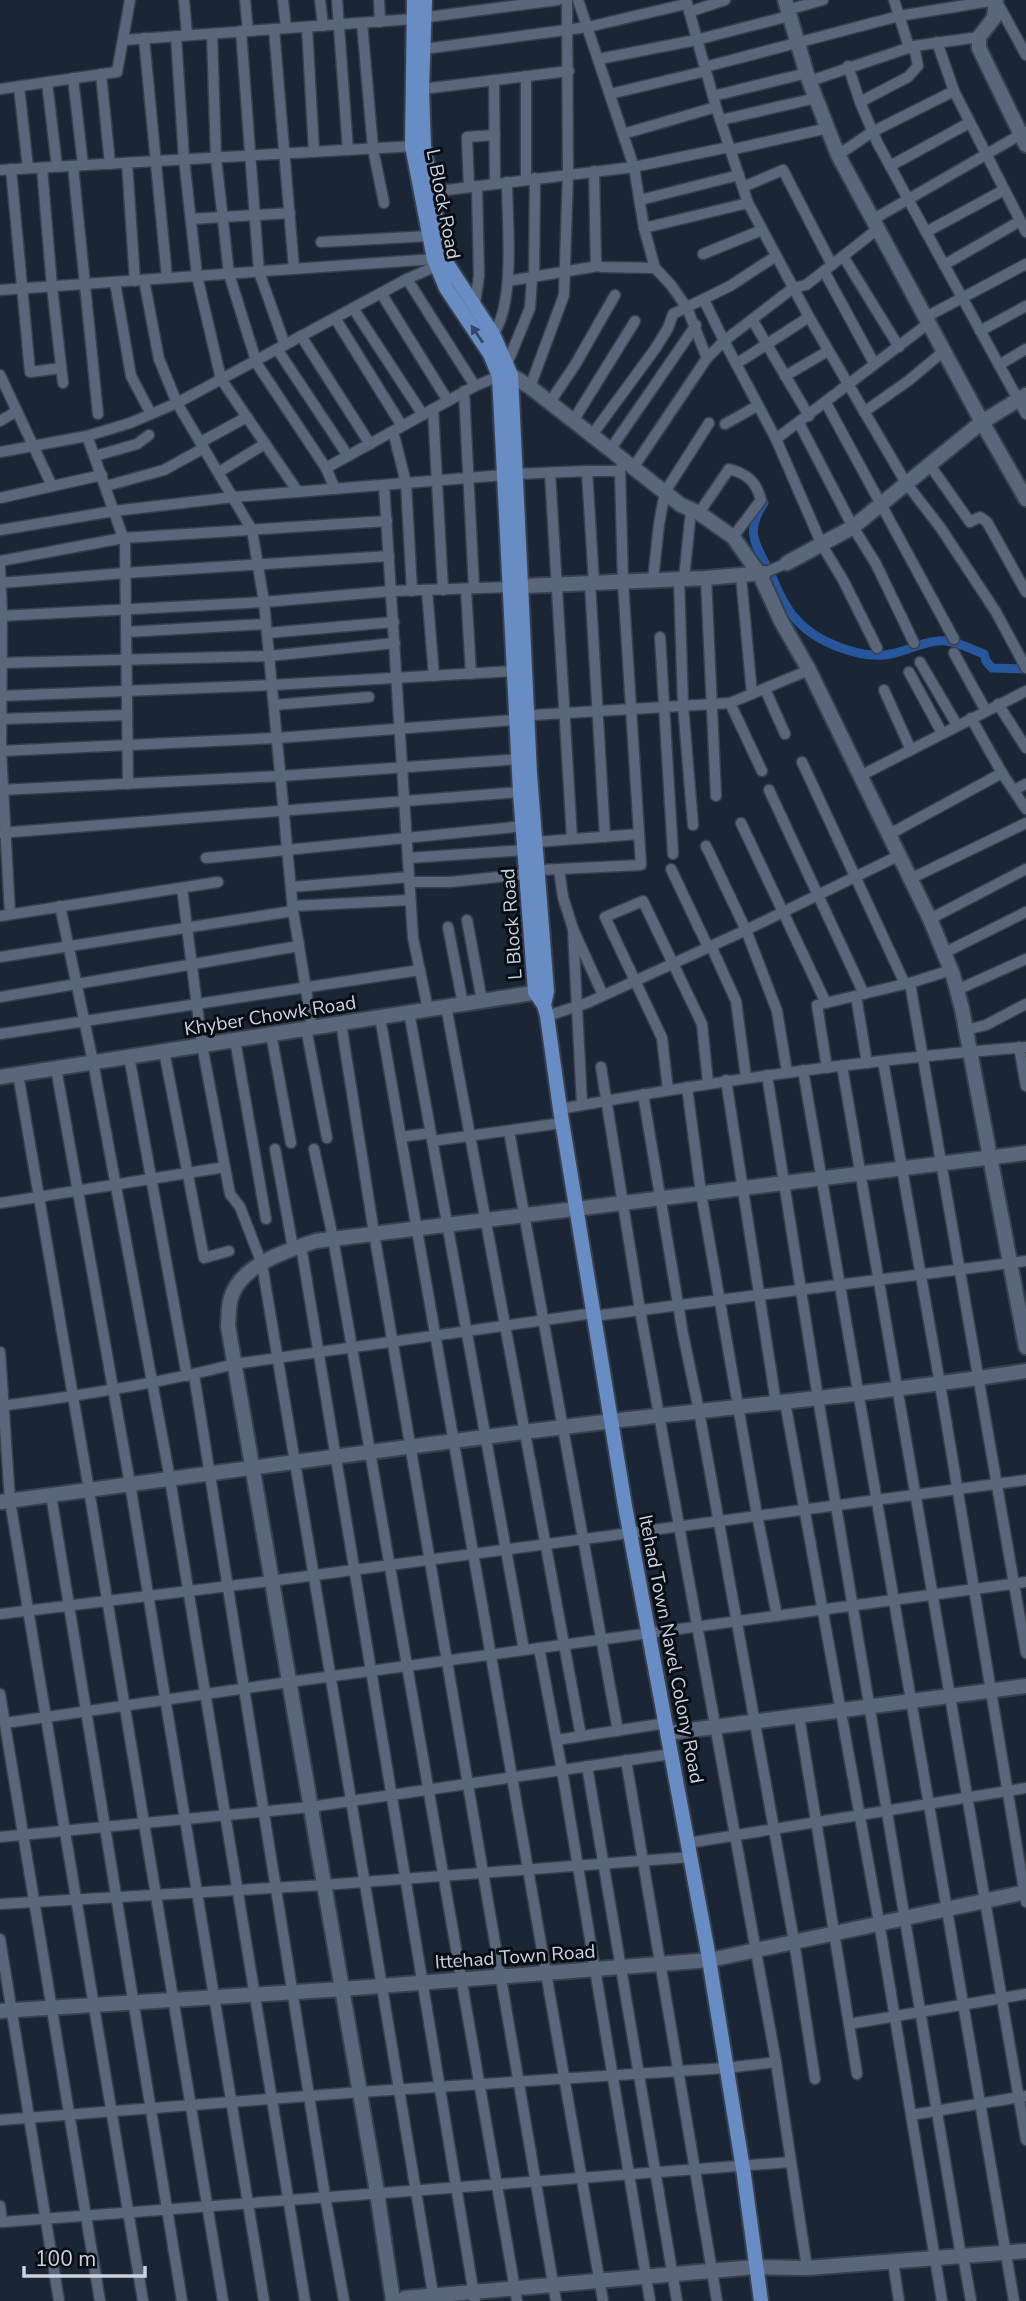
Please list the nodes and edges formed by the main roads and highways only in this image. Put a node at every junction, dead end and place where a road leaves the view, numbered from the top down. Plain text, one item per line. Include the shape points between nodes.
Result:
1 (414, 0) edge
2 (425, 0) edge
3 (418, 19) junction
4 (418, 146) junction
5 (438, 263) junction
6 (452, 284) junction
7 (506, 371) junction
8 (517, 587) junction
9 (522, 718) junction
10 (531, 846) junction
11 (543, 1001) joint
12 (761, 2301) edge

1 - 3 main road, L Block Road
2 - 3 main road, L Block Road
3 - 4 main road, L Block Road
3 - 4 main road, L Block Road via 424,49
4 - 5 main road, L Block Road via 430,192
4 - 5 main road, L Block Road via 429,236
5 - 6 main road, L Block Road
7 -> 6 main road, L Block Road via 490,354
6 - 7 main road, L Block Road via 475,303 494,334
7 - 8 main road, L Block Road
8 - 9 main road, L Block Road
8 - 9 main road, L Block Road via 514,671
9 - 10 main road, L Block Road
9 - 10 main road, L Block Road via 520,792
10 - 11 main road, L Block Road
11 - 12 main road, Itehad Town Navel Colony Road via 630,1533 710,1960

